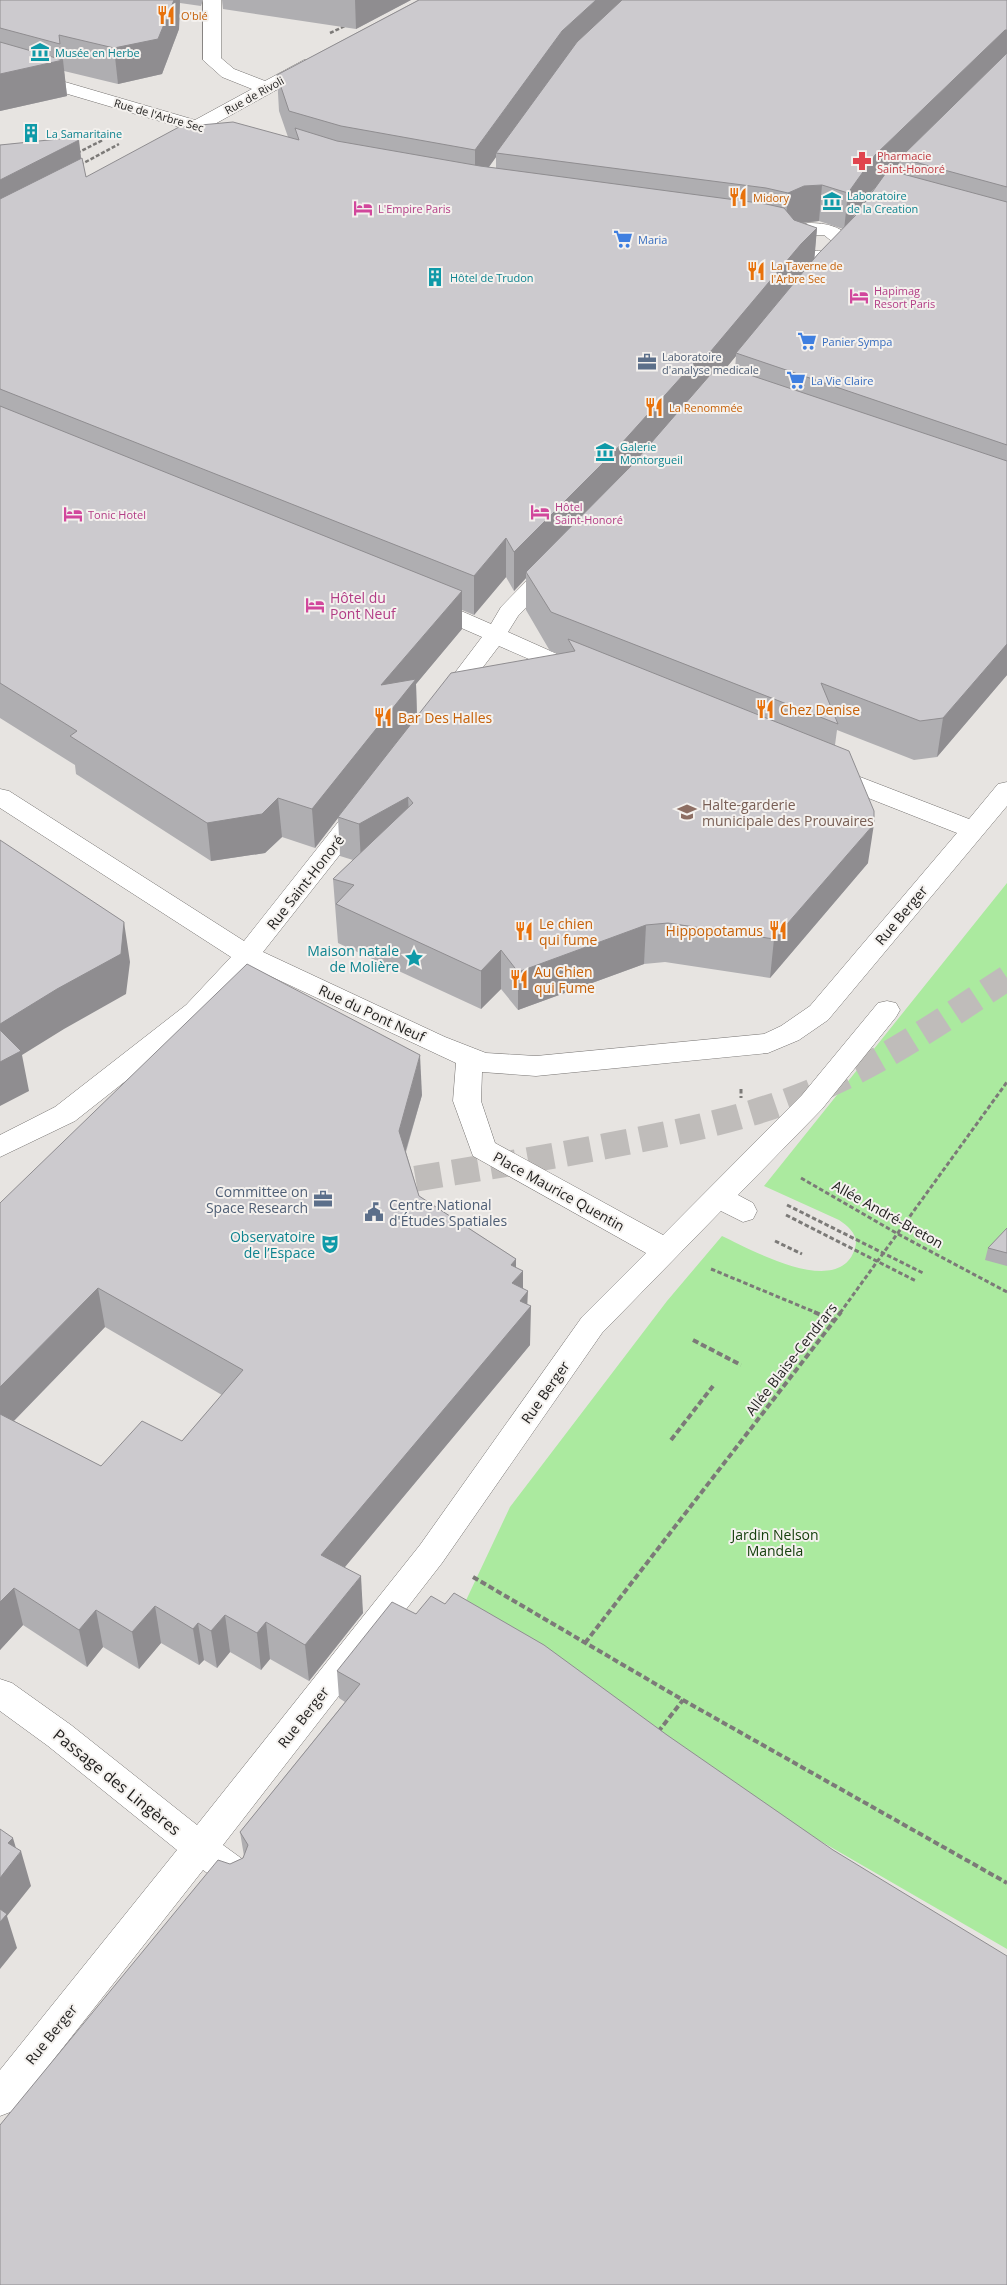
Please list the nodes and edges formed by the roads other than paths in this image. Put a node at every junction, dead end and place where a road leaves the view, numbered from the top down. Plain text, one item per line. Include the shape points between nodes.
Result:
1 (212, 0) edge
2 (325, 55) edge
3 (0, 68) edge
4 (266, 88) junction
5 (198, 126) junction
6 (175, 138) edge
7 (255, 143) edge
8 (859, 226) edge
9 (841, 250) junction
10 (812, 279) edge
11 (565, 555) edge
12 (413, 599) edge
13 (496, 634) junction
14 (595, 679) edge
15 (432, 719) edge
16 (813, 766) edge
17 (377, 789) edge
18 (1007, 790) edge
19 (0, 797) edge
20 (972, 830) junction
21 (247, 955) junction
22 (887, 1010) dead end
23 (790, 1033) joint
24 (470, 1058) junction
25 (0, 1147) edge
26 (718, 1196) junction
27 (743, 1211) dead end
28 (665, 1250) junction
29 (0, 1693) edge
30 (200, 1848) junction
31 (233, 1872) edge
32 (0, 2098) edge

1 - 4 street via 212,60 228,73
2 - 4 street, Rue de Rivoli
3 - 5 street, Rue de l'Arbre Sec
4 - 5 street, Rue de Rivoli
5 - 6 street, Rue de Rivoli
5 - 7 street, Rue de l'Arbre Sec
8 - 9 street
9 - 9 street via 844,243 841,238 828,230 808,229 781,237 803,254 818,257
9 - 10 street
11 - 13 street via 509,612
12 - 13 street
13 - 14 street via 531,653
13 - 15 street
16 - 20 street
17 - 21 street, Rue Saint-Honoré
18 - 20 street, Rue Berger
19 - 21 street, Rue du Pont Neuf
20 - 23 street, Rue Berger via 819,1013
21 - 24 street, Rue du Pont Neuf
21 - 25 street, Rue Saint-Honoré via 195,1012 65,1114
22 - 26 street via 812,1102
23 - 24 street, Rue du Pont Neuf via 768,1043 536,1066 483,1063
24 - 28 street, Place Maurice Quentin via 467,1101 483,1149
26 - 27 street
26 - 28 street
28 - 30 street, Rue Berger via 592,1325 431,1554
29 - 30 street, Passage des Lingères via 42,1722
30 - 31 street, Passage des Lingères
30 - 32 street, Rue Berger

